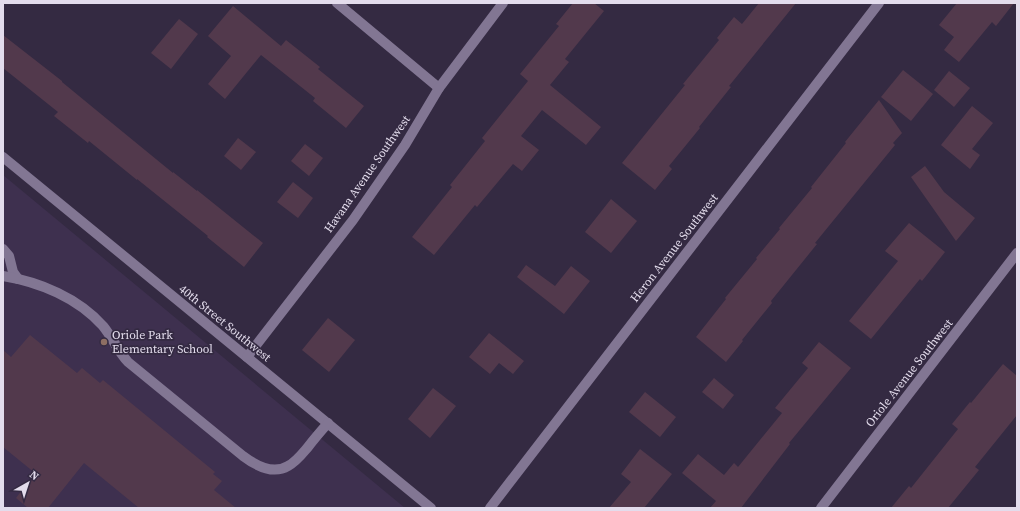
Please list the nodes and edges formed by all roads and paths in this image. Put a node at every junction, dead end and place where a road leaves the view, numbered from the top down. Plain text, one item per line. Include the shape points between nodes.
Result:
1 (337, 3) edge
2 (503, 3) edge
3 (879, 3) edge
4 (439, 88) junction
5 (3, 157) edge
6 (3, 250) edge
7 (1017, 254) edge
8 (3, 276) edge
9 (18, 279) junction
10 (247, 357) junction
11 (328, 423) junction
12 (431, 508) edge
13 (490, 508) edge
14 (821, 508) edge

1 - 4 street
2 - 4 street, Havana Avenue Southwest
3 - 13 street, Heron Avenue Southwest
4 - 10 street, Havana Avenue Southwest via 405,145 353,220
5 - 10 street, 40th Street Southwest
6 - 9 street via 11,261 13,272
7 - 14 street, Oriole Avenue Southwest
8 - 9 street
9 - 11 street via 43,286 87,311 105,328 128,362 243,456 258,465 275,469 288,466
10 - 11 street, 40th Street Southwest
11 - 12 street, 40th Street Southwest

